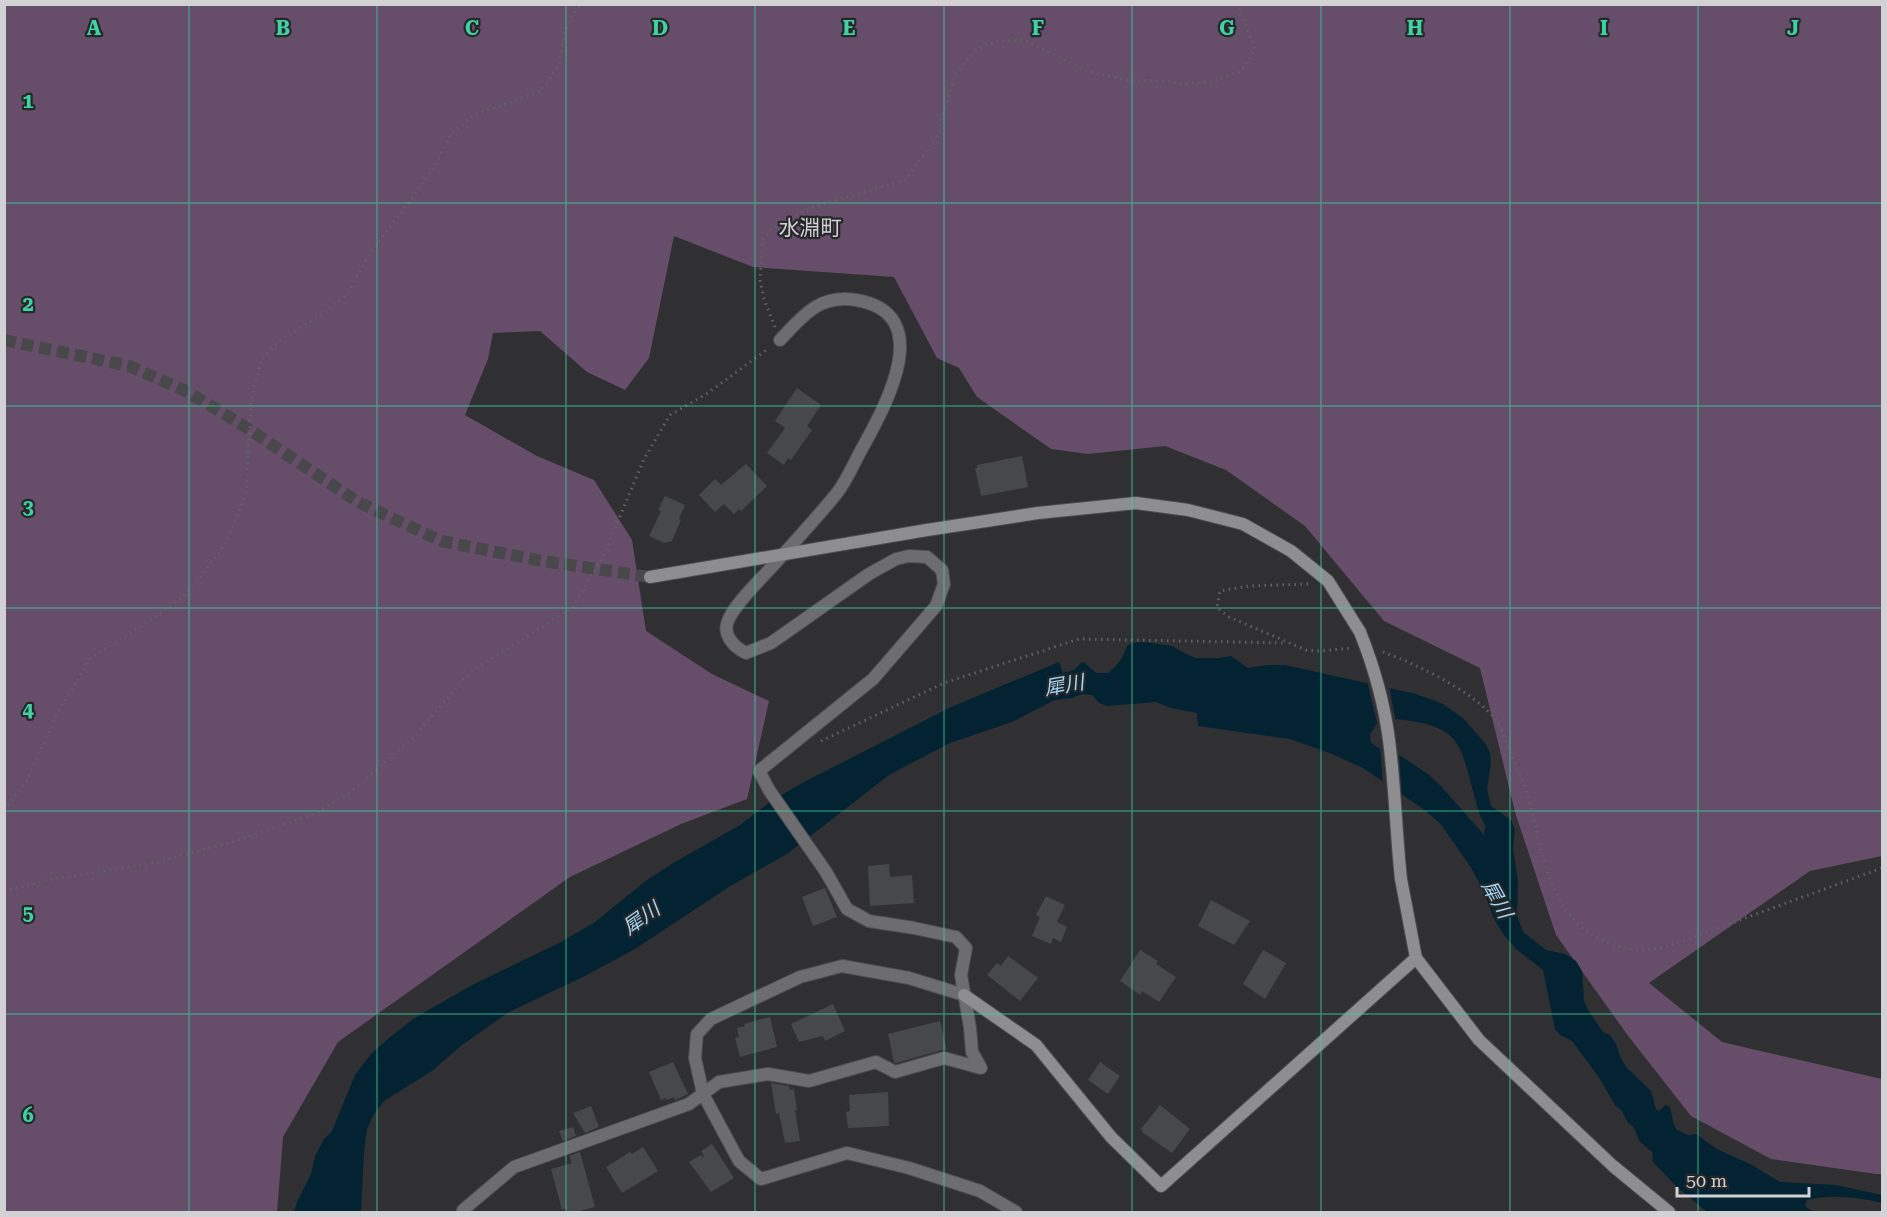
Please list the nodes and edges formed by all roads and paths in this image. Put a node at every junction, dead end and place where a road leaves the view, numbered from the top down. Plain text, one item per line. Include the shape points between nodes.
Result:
1 (581, 4) edge
2 (1238, 4) edge
3 (780, 340) junction
4 (784, 554) junction
5 (650, 577) tunnel mouth
6 (1328, 581) junction
7 (1288, 643) junction
8 (1362, 647) dead end
9 (1375, 649) dead end
10 (821, 741) dead end
11 (4, 810) edge
12 (1882, 868) edge
13 (4, 891) edge
14 (1416, 958) junction
15 (964, 995) junction
16 (703, 1094) junction
17 (463, 1210) dead end
18 (1016, 1212) edge
19 (1669, 1212) edge

1 - 11 path via 565,31 559,65 540,91 472,116 452,134 433,170 367,258 348,294 282,339 262,358 251,399 246,493 221,550 182,597 90,659 57,714 26,782
2 - 3 path via 1254,50 1241,71 1211,82 1127,80 1086,70 1025,40 997,41 976,50 955,74 937,136 905,180 813,207 772,228 763,239 760,280
3 - 4 street via 816,305 842,298 867,302 885,311 897,328 901,346 896,378 838,491
3 - 13 path via 708,393 670,415 644,459 603,557 573,607 469,673 413,738 351,792 316,813 238,840 154,863
4 - 5 street
4 - 6 street via 1038,513 1136,504 1188,510 1243,524 1291,551
4 - 15 street via 744,597 727,622 727,636 736,649 746,653 771,643 896,559 927,557 942,570 944,584 936,606 873,679 759,771 847,909 869,921 956,937 966,948 961,975
6 - 7 path via 1220,591 1217,608
6 - 14 street, bridge via 1360,632 1380,690 1389,741 1401,879
7 - 8 path via 1320,651
7 - 10 path via 1079,639 944,682
9 - 12 path via 1453,686 1497,721 1527,794 1552,884 1582,930 1609,945 1644,950 1670,946
14 - 15 street via 1161,1186 1111,1137 1036,1045
14 - 19 street via 1479,1040 1613,1166
15 - 16 street via 909,978 842,966 800,977 711,1019 697,1034 694,1058
15 - 16 street via 972,1053 981,1068 944,1058 895,1072 876,1062 809,1081 768,1074 719,1082
16 - 17 street via 689,1104 514,1167
16 - 18 street via 739,1161 761,1179 847,1153 980,1191

